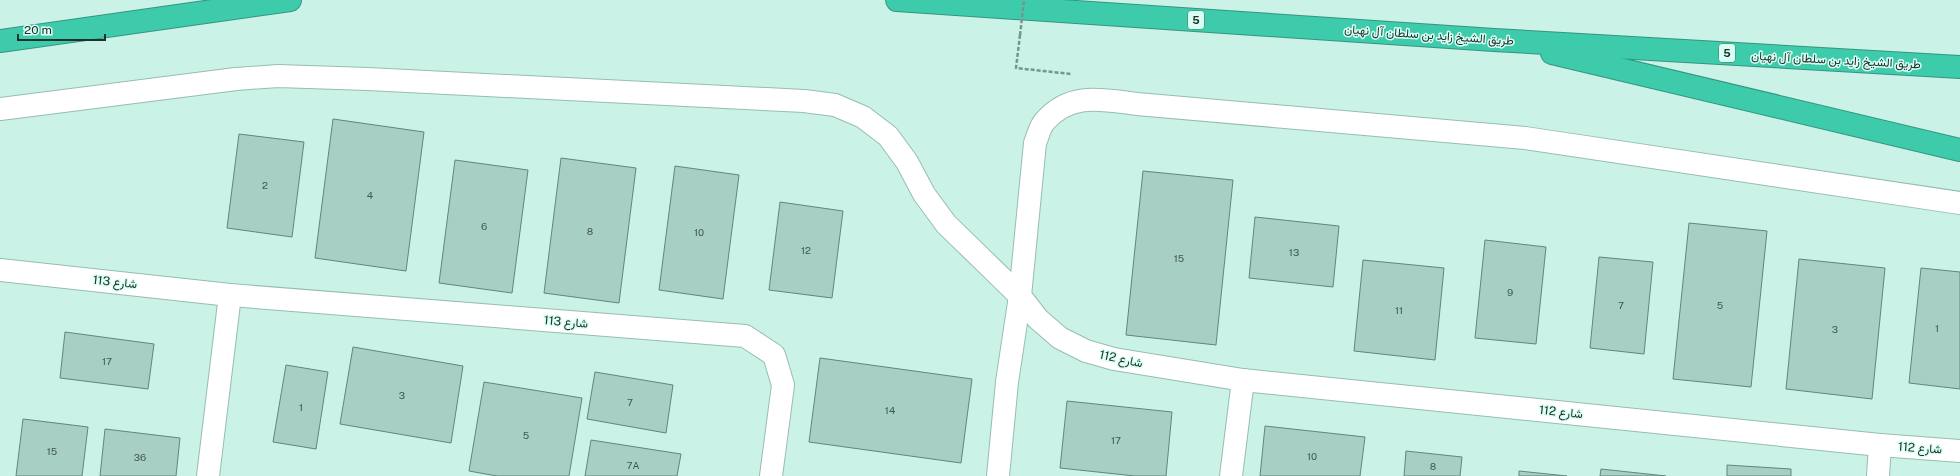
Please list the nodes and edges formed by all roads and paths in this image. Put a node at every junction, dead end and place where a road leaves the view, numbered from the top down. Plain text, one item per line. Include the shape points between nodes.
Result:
1 (290, 0) edge
2 (897, 0) edge
3 (1024, 0) edge
4 (1494, 40) junction
5 (0, 41) edge
6 (1960, 67) edge
7 (1016, 68) dead end
8 (0, 109) edge
9 (1960, 150) edge
10 (1960, 203) edge
11 (0, 270) edge
12 (230, 295) junction
13 (1020, 296) junction
14 (1243, 380) junction
15 (1880, 445) junction
16 (1960, 451) edge
17 (208, 476) edge
18 (771, 476) edge
19 (998, 476) edge
20 (1231, 476) edge
21 (1878, 476) edge

1 - 5 highway
2 - 4 highway, طريق الشيخ زايد بن سلطان آل نهيان / 5
3 - 7 path, bridge
4 - 6 highway, طريق الشيخ زايد بن سلطان آل نهيان / 5
4 - 9 highway
8 - 13 street, شارع 112 via 278,76 804,101 835,105 863,117 888,136 946,224
10 - 13 street via 1525,138 1086,98 1063,106 1044,121 1035,143
11 - 12 street, شارع 113
12 - 17 street
12 - 18 street, شارع 113 via 745,336 774,355 783,385
13 - 14 street, شارع 112 via 1038,319 1060,338 1086,351 1114,359
13 - 19 street via 1007,382
14 - 15 street, شارع 112
14 - 20 street
15 - 16 street, شارع 112
15 - 21 street

